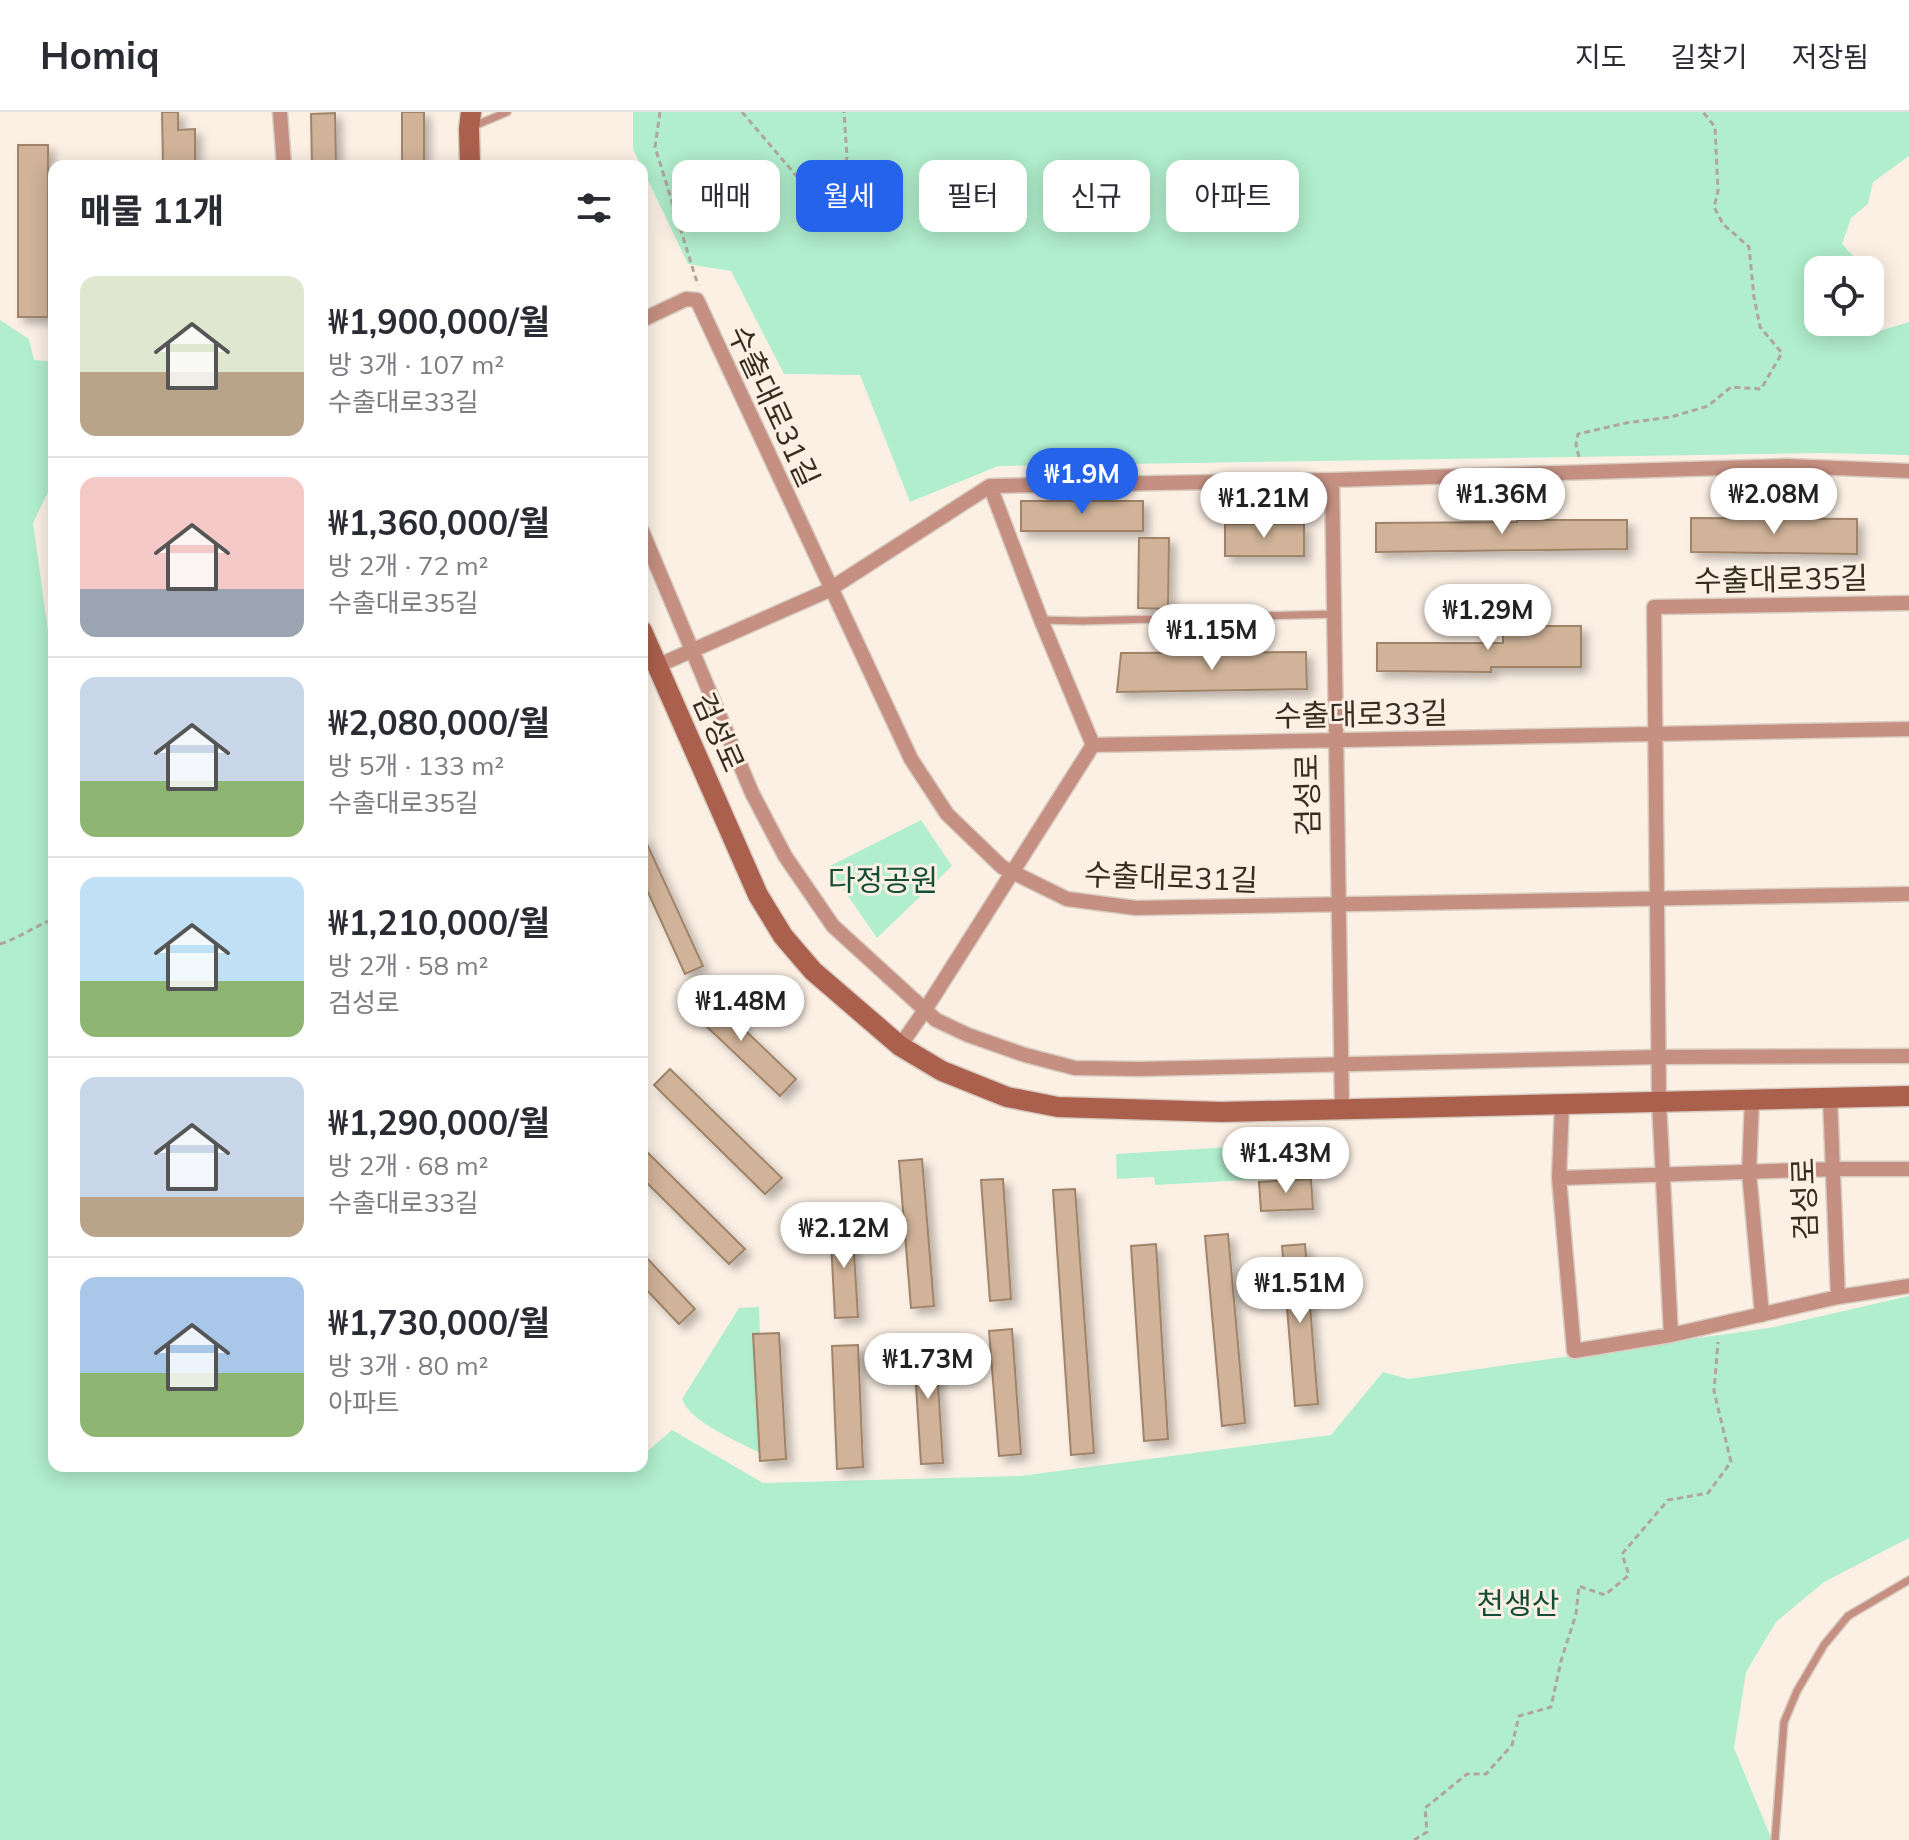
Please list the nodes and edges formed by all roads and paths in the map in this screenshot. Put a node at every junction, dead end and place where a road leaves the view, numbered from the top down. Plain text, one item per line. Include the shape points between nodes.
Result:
1 (280, 112) edge
2 (507, 112) edge
3 (660, 112) edge
4 (742, 112) edge
5 (844, 112) edge
6 (1703, 112) edge
7 (470, 120) edge
8 (284, 160) edge
9 (470, 160) edge
10 (703, 291) dead end
11 (648, 317) edge
12 (1909, 471) edge
13 (1583, 473) junction
14 (1332, 480) junction
15 (990, 486) junction
16 (648, 546) edge
17 (831, 588) junction
18 (1909, 603) edge
19 (1334, 614) junction
20 (1041, 620) junction
21 (648, 645) edge
22 (691, 651) junction
23 (657, 666) junction
24 (1909, 729) edge
25 (1655, 734) junction
26 (1336, 741) junction
27 (1093, 745) junction
28 (1012, 872) junction
29 (1909, 894) edge
30 (1657, 899) junction
31 (1339, 905) junction
32 (48, 921) edge
33 (0, 944) edge
34 (925, 1010) junction
35 (900, 1046) junction
36 (1909, 1056) edge
37 (1659, 1057) junction
38 (1341, 1065) junction
39 (1909, 1096) edge
40 (1830, 1098) junction
41 (1752, 1100) junction
42 (1659, 1102) junction
43 (1562, 1104) junction
44 (1342, 1109) junction
45 (1834, 1169) junction
46 (1909, 1169) edge
47 (1749, 1172) junction
48 (1662, 1174) junction
49 (1559, 1178) junction
50 (1909, 1286) edge
51 (1838, 1297) junction
52 (1762, 1315) junction
53 (1719, 1324) junction
54 (1671, 1335) junction
55 (1909, 1580) edge
56 (1414, 1840) edge
57 (1775, 1840) edge

1 - 8 street
2 - 7 lane
3 - 10 path via 655,147
4 - 5 path via 799,179 839,192 847,157
6 - 13 path via 1715,127 1714,207 1723,224 1749,247 1760,327 1782,353 1761,389 1731,387 1708,406 1578,434
7 - 9 street
11 - 17 street, 수출대로31길 via 686,299 697,300
12 - 13 street via 1787,466
13 - 14 street
14 - 15 street
14 - 19 street, 검성로
15 - 17 street, 검성로
15 - 20 street
16 - 22 street
17 - 22 street, 검성로
17 - 28 street, 수출대로31길 via 918,770 947,814
18 - 25 street, 수출대로35길 via 1654,607
19 - 20 lane
19 - 26 street, 검성로
20 - 27 street
21 - 23 street, 검성로
22 - 23 street, 검성로
22 - 34 street via 785,856 833,926
23 - 35 street, 검성로 via 758,895 783,936 813,971
24 - 25 street, 수출대로33길
25 - 26 street, 수출대로33길
25 - 30 street
26 - 27 street, 수출대로33길
26 - 31 street, 검성로
27 - 28 street
28 - 31 street, 수출대로31길 via 1067,899 1136,908
28 - 34 street
29 - 30 street, 수출대로31길
30 - 31 street, 수출대로31길
30 - 37 street
31 - 38 street, 검성로
32 - 33 path
34 - 35 street
34 - 38 street via 968,1035 1075,1068
35 - 44 street, 검성로 via 942,1071 1007,1097 1058,1107
36 - 37 street
37 - 38 street
37 - 42 street
38 - 44 street, 검성로
39 - 40 street, 검성로
40 - 41 street, 검성로
40 - 45 street, 검성로
41 - 42 street, 검성로
41 - 47 street, 검성로
42 - 43 street, 검성로
42 - 48 street
43 - 44 street, 검성로
43 - 49 street
45 - 46 street
45 - 47 street
45 - 51 street, 검성로
47 - 48 street
47 - 52 street, 검성로
48 - 49 street
48 - 54 street
49 - 54 street via 1574,1351
50 - 51 street
51 - 52 street
52 - 53 street
53 - 54 street
53 - 56 path via 1714,1391 1731,1462 1708,1493 1668,1500 1622,1554 1629,1575 1605,1595 1579,1586 1551,1707 1519,1716 1512,1745 1486,1774 1467,1774 1425,1808 1427,1832
55 - 57 lane via 1848,1616 1797,1691 1784,1722

